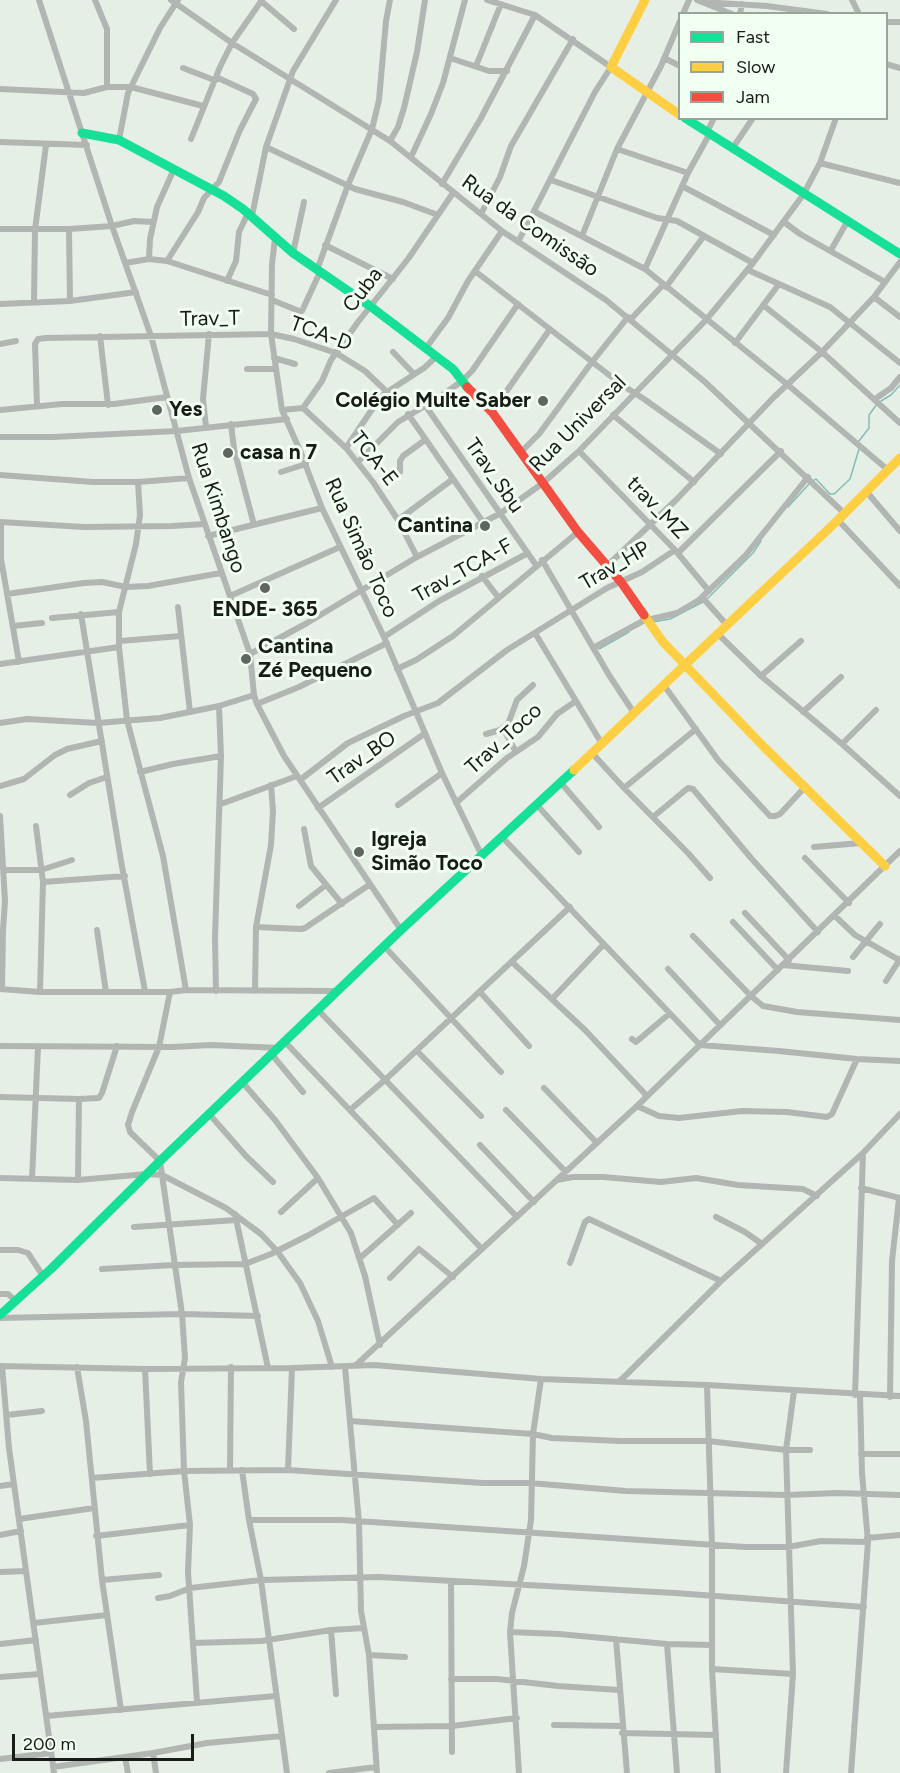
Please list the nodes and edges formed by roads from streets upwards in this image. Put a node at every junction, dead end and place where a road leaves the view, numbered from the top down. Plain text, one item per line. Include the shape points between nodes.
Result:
1 (39, 0) edge
2 (95, 0) edge
3 (262, 0) edge
4 (336, 0) edge
5 (390, 0) edge
6 (425, 0) edge
7 (465, 0) edge
8 (487, 0) edge
9 (645, 0) edge
10 (174, 1) edge
11 (700, 1) edge
12 (501, 4) junction
13 (742, 4) junction
14 (727, 12) edge
15 (740, 12) edge
16 (810, 12) edge
17 (535, 15) junction
18 (678, 26) edge
19 (294, 29) dead end
20 (573, 39) junction
21 (232, 44) junction
22 (450, 58) junction
23 (664, 58) junction
24 (678, 65) edge
25 (476, 66) junction
26 (611, 67) junction
27 (183, 68) dead end
28 (507, 71) junction
29 (215, 79) junction
30 (291, 79) junction
31 (107, 87) junction
32 (131, 87) junction
33 (0, 89) edge
34 (70, 93) junction
35 (646, 93) junction
36 (203, 106) junction
37 (678, 114) edge
38 (688, 120) edge
39 (713, 120) edge
40 (752, 120) edge
41 (835, 120) edge
42 (372, 129) junction
43 (82, 133) junction
44 (708, 134) junction
45 (191, 139) dead end
46 (119, 140) junction
47 (390, 141) junction
48 (0, 142) edge
49 (46, 145) junction
50 (87, 145) junction
51 (266, 147) junction
52 (618, 149) junction
53 (732, 149) junction
54 (411, 157) junction
55 (820, 163) junction
56 (174, 169) junction
57 (688, 173) junction
58 (551, 180) junction
59 (900, 183) edge
60 (442, 184) junction
61 (348, 185) junction
62 (682, 186) junction
63 (213, 189) junction
64 (453, 193) junction
65 (803, 195) junction
66 (599, 197) junction
67 (304, 202) dead end
68 (535, 212) junction
69 (250, 214) junction
70 (481, 214) junction
71 (438, 215) junction
72 (667, 220) junction
73 (153, 222) junction
74 (784, 222) junction
75 (846, 222) junction
76 (112, 226) junction
77 (0, 229) edge
78 (69, 229) junction
79 (35, 230) junction
80 (502, 231) junction
81 (774, 235) junction
82 (582, 236) junction
83 (704, 236) junction
84 (274, 238) junction
85 (518, 242) junction
86 (325, 245) junction
87 (831, 250) junction
88 (293, 253) junction
89 (900, 254) edge
90 (149, 259) junction
91 (167, 261) junction
92 (900, 262) edge
93 (125, 263) junction
94 (753, 263) junction
95 (645, 270) junction
96 (748, 270) junction
97 (318, 271) junction
98 (475, 271) junction
99 (393, 279) junction
100 (227, 281) junction
101 (885, 282) junction
102 (779, 284) junction
103 (665, 286) junction
104 (135, 292) junction
105 (874, 297) junction
106 (272, 298) junction
107 (70, 301) junction
108 (34, 302) junction
109 (0, 303) edge
110 (519, 304) junction
111 (763, 305) junction
112 (370, 306) junction
113 (900, 317) edge
114 (630, 318) junction
115 (706, 320) junction
116 (851, 322) junction
117 (550, 329) junction
118 (209, 334) junction
119 (270, 334) junction
120 (100, 336) junction
121 (151, 336) junction
122 (16, 340) dead end
123 (735, 343) junction
124 (0, 344) edge
125 (426, 348) junction
126 (393, 352) dead end
127 (822, 352) junction
128 (336, 353) junction
129 (671, 354) junction
130 (437, 356) junction
131 (274, 358) junction
132 (592, 362) junction
133 (900, 363) edge
134 (295, 364) dead end
135 (247, 369) dead end
136 (276, 369) junction
137 (414, 374) junction
138 (900, 377) edge
139 (462, 381) junction
140 (788, 385) junction
141 (386, 391) junction
142 (634, 393) junction
143 (167, 397) junction
144 (875, 399) junction
145 (37, 405) junction
146 (108, 405) junction
147 (425, 405) junction
148 (303, 408) junction
149 (0, 410) edge
150 (282, 410) junction
151 (492, 412) junction
152 (408, 414) junction
153 (614, 415) junction
154 (287, 419) junction
155 (750, 423) junction
156 (900, 423) edge
157 (231, 424) junction
158 (206, 428) junction
159 (177, 431) junction
160 (0, 437) edge
161 (424, 440) junction
162 (346, 448) junction
163 (579, 451) junction
164 (781, 451) junction
165 (521, 452) junction
166 (721, 454) junction
167 (900, 458) edge
168 (358, 462) junction
169 (306, 464) junction
170 (888, 470) junction
171 (281, 472) dead end
172 (400, 472) dead end
173 (0, 476) edge
174 (808, 477) junction
175 (189, 478) junction
176 (453, 479) junction
177 (138, 482) junction
178 (693, 482) junction
179 (543, 483) junction
180 (866, 491) junction
181 (322, 508) junction
182 (501, 513) junction
183 (841, 517) junction
184 (398, 520) junction
185 (0, 522) edge
186 (483, 522) junction
187 (205, 524) junction
188 (138, 525) junction
189 (254, 525) junction
190 (650, 525) junction
191 (900, 531) edge
192 (578, 532) junction
193 (208, 536) junction
194 (340, 547) junction
195 (676, 551) junction
196 (528, 553) junction
197 (417, 557) junction
198 (539, 563) junction
199 (608, 565) junction
200 (221, 573) junction
201 (900, 573) edge
202 (482, 576) junction
203 (893, 579) junction
204 (621, 582) junction
205 (900, 586) edge
206 (126, 587) junction
207 (362, 590) junction
208 (709, 591) junction
209 (7, 594) junction
210 (230, 596) junction
211 (498, 597) junction
212 (702, 597) junction
213 (178, 607) dead end
214 (572, 610) junction
215 (119, 612) junction
216 (81, 614) junction
217 (52, 618) dead end
218 (647, 620) junction
219 (42, 623) dead end
220 (726, 624) junction
221 (13, 626) junction
222 (535, 633) junction
223 (717, 633) junction
224 (181, 636) junction
225 (385, 640) junction
226 (801, 641) dead end
227 (119, 644) junction
228 (593, 648) junction
229 (88, 651) junction
230 (250, 654) junction
231 (19, 662) junction
232 (0, 664) edge
233 (685, 666) junction
234 (397, 669) junction
235 (760, 676) junction
236 (841, 677) dead end
237 (663, 684) junction
238 (533, 685) dead end
239 (254, 695) junction
240 (576, 701) junction
241 (257, 704) junction
242 (219, 706) junction
243 (876, 710) dead end
244 (190, 712) junction
245 (414, 712) junction
246 (803, 712) junction
247 (634, 713) junction
248 (127, 720) junction
249 (0, 723) edge
250 (98, 723) junction
251 (503, 728) junction
252 (696, 729) junction
253 (424, 734) junction
254 (486, 734) dead end
255 (102, 741) junction
256 (602, 744) junction
257 (842, 744) junction
258 (516, 752) junction
259 (592, 753) junction
260 (221, 756) junction
261 (140, 772) junction
262 (442, 773) junction
263 (107, 777) junction
264 (298, 778) junction
265 (561, 783) junction
266 (271, 785) junction
267 (0, 786) edge
268 (806, 786) junction
269 (624, 788) junction
270 (70, 795) dead end
271 (900, 796) edge
272 (456, 803) junction
273 (221, 804) junction
274 (399, 805) dead end
275 (537, 805) junction
276 (318, 808) junction
277 (0, 816) edge
278 (653, 817) junction
279 (36, 826) dead end
280 (599, 826) dead end
281 (303, 829) dead end
282 (1, 836) edge
283 (502, 837) junction
284 (861, 843) junction
285 (814, 847) dead end
286 (900, 851) edge
287 (579, 852) dead end
288 (482, 856) junction
289 (805, 858) dead end
290 (72, 860) dead end
291 (885, 866) junction
292 (4, 870) junction
293 (41, 870) junction
294 (125, 876) junction
295 (710, 878) dead end
296 (43, 882) junction
297 (326, 885) junction
298 (369, 885) junction
299 (342, 903) junction
300 (849, 903) junction
301 (299, 906) dead end
302 (570, 907) junction
303 (745, 914) dead end
304 (835, 916) junction
305 (733, 922) dead end
306 (880, 924) dead end
307 (256, 927) junction
308 (1, 930) edge
309 (97, 930) dead end
310 (401, 930) junction
311 (818, 932) junction
312 (693, 936) dead end
313 (866, 941) junction
314 (604, 944) junction
315 (384, 946) junction
316 (853, 957) dead end
317 (900, 959) edge
318 (789, 960) junction
319 (512, 962) junction
320 (781, 968) junction
321 (668, 969) dead end
322 (848, 972) dead end
323 (886, 981) dead end
324 (1, 989) edge
325 (186, 990) junction
326 (216, 990) junction
327 (145, 991) junction
328 (255, 991) junction
329 (40, 992) junction
330 (106, 992) junction
331 (170, 992) junction
332 (338, 992) junction
333 (480, 992) junction
334 (751, 996) junction
335 (552, 999) junction
336 (319, 1011) junction
337 (669, 1014) junction
338 (451, 1018) junction
339 (900, 1020) edge
340 (720, 1025) junction
341 (632, 1039) dead end
342 (700, 1045) junction
343 (0, 1046) edge
344 (117, 1046) junction
345 (283, 1046) junction
346 (530, 1046) dead end
347 (38, 1047) junction
348 (159, 1047) junction
349 (417, 1051) junction
350 (273, 1056) junction
351 (857, 1059) junction
352 (900, 1061) edge
353 (501, 1072) dead end
354 (385, 1080) junction
355 (243, 1083) junction
356 (544, 1088) dead end
357 (303, 1092) dead end
358 (647, 1096) junction
359 (0, 1097) edge
360 (34, 1097) junction
361 (80, 1099) junction
362 (637, 1106) junction
363 (350, 1110) junction
364 (506, 1110) dead end
365 (210, 1115) junction
366 (481, 1116) dead end
367 (899, 1118) edge
368 (597, 1143) junction
369 (480, 1145) dead end
370 (862, 1153) junction
371 (160, 1161) junction
372 (565, 1171) junction
373 (147, 1174) junction
374 (162, 1175) junction
375 (0, 1178) edge
376 (318, 1178) junction
377 (32, 1179) junction
378 (78, 1180) junction
379 (557, 1180) junction
380 (273, 1182) dead end
381 (861, 1188) junction
382 (817, 1196) junction
383 (899, 1198) edge
384 (534, 1202) junction
385 (281, 1212) dead end
386 (411, 1213) dead end
387 (342, 1216) junction
388 (236, 1217) junction
389 (517, 1217) junction
390 (716, 1217) dead end
391 (169, 1224) junction
392 (399, 1225) junction
393 (134, 1227) dead end
394 (762, 1244) junction
395 (481, 1248) junction
396 (0, 1251) edge
397 (277, 1251) junction
398 (360, 1258) junction
399 (570, 1263) dead end
400 (174, 1264) junction
401 (245, 1264) junction
402 (102, 1269) dead end
403 (44, 1276) junction
404 (453, 1277) junction
405 (390, 1278) dead end
406 (721, 1281) junction
407 (0, 1294) edge
408 (16, 1301) junction
409 (182, 1314) junction
410 (0, 1316) edge
411 (258, 1316) junction
412 (380, 1345) junction
413 (356, 1365) junction
414 (1, 1366) edge
415 (78, 1367) junction
416 (231, 1367) junction
417 (332, 1367) junction
418 (345, 1367) junction
419 (183, 1368) junction
420 (268, 1368) junction
421 (292, 1368) junction
422 (145, 1369) junction
423 (541, 1379) junction
424 (619, 1382) junction
425 (707, 1385) junction
426 (794, 1391) junction
427 (857, 1395) junction
428 (890, 1396) junction
429 (900, 1396) edge
430 (42, 1411) dead end
431 (7, 1415) junction
432 (350, 1421) junction
433 (533, 1434) junction
434 (708, 1441) junction
435 (810, 1449) dead end
436 (786, 1450) junction
437 (861, 1454) junction
438 (900, 1454) edge
439 (230, 1470) junction
440 (242, 1470) junction
441 (288, 1470) junction
442 (184, 1471) junction
443 (353, 1473) junction
444 (150, 1474) junction
445 (92, 1478) junction
446 (533, 1483) junction
447 (14, 1484) junction
448 (0, 1486) edge
449 (709, 1493) junction
450 (864, 1494) junction
451 (787, 1495) junction
452 (900, 1495) edge
453 (94, 1508) junction
454 (19, 1519) junction
455 (249, 1520) junction
456 (359, 1522) junction
457 (190, 1525) junction
458 (21, 1531) junction
459 (529, 1534) junction
460 (0, 1535) edge
461 (900, 1535) edge
462 (96, 1536) junction
463 (868, 1540) junction
464 (712, 1545) junction
465 (788, 1547) junction
466 (26, 1571) junction
467 (0, 1572) edge
468 (159, 1575) dead end
469 (361, 1578) junction
470 (102, 1580) junction
471 (261, 1580) junction
472 (451, 1581) junction
473 (520, 1586) junction
474 (190, 1588) junction
475 (713, 1596) junction
476 (158, 1598) dead end
477 (791, 1601) junction
478 (864, 1607) junction
479 (107, 1615) junction
480 (34, 1623) junction
481 (364, 1628) junction
482 (331, 1630) junction
483 (510, 1632) junction
484 (616, 1639) junction
485 (36, 1640) junction
486 (269, 1640) junction
487 (193, 1643) junction
488 (0, 1644) edge
489 (667, 1644) junction
490 (712, 1645) junction
491 (369, 1655) junction
492 (405, 1657) dead end
493 (712, 1669) junction
494 (40, 1674) junction
495 (793, 1674) junction
496 (0, 1677) edge
497 (451, 1679) junction
498 (514, 1681) junction
499 (619, 1690) junction
500 (336, 1694) dead end
501 (276, 1696) junction
502 (197, 1701) junction
503 (121, 1710) junction
504 (46, 1716) junction
505 (517, 1718) junction
506 (554, 1725) dead end
507 (452, 1726) junction
508 (374, 1727) junction
509 (622, 1730) junction
510 (674, 1735) junction
511 (716, 1735) junction
512 (282, 1736) junction
513 (452, 1752) dead end
514 (51, 1753) junction
515 (153, 1753) junction
516 (125, 1757) junction
517 (0, 1758) edge
518 (53, 1770) edge
519 (377, 1770) edge
520 (128, 1773) edge
521 (156, 1773) edge
522 (287, 1773) edge
523 (329, 1773) edge
524 (519, 1773) edge
525 (627, 1773) edge
526 (677, 1773) edge
527 (718, 1773) edge
528 (786, 1773) edge
529 (851, 1773) edge

1 - 34 street, Rua Kimbango
2 - 31 street via 107,29
3 - 19 street
3 - 21 street
4 - 30 street
5 - 42 street
6 - 47 street via 404,108
7 - 22 street
8 - 12 street
9 - 26 street
10 - 21 street, Rua da Comissão
10 - 32 street
11 - 13 street
11 - 14 street
12 - 17 street
12 - 25 street
13 - 15 street
13 - 16 street
17 - 20 street
17 - 28 street
18 - 23 street
20 - 26 street
20 - 70 street via 511,146
21 - 29 street
21 - 30 street, Rua da Comissão
22 - 25 street
22 - 54 street
23 - 24 street
23 - 35 street
25 - 28 street
26 - 35 street
26 - 58 street
27 - 29 street
28 - 60 street
29 - 36 street
29 - 63 street via 256,98
30 - 42 street, Rua da Comissão
30 - 51 street
31 - 32 street
31 - 34 street
32 - 36 street
32 - 46 street
33 - 34 street
34 - 43 street, Rua Kimbango
35 - 37 street
35 - 52 street
36 - 45 street
38 - 44 street
39 - 44 street
40 - 53 street
41 - 55 street, Rua Universal
42 - 47 street, Rua da Comissão
42 - 61 street
43 - 46 street
43 - 50 street, Rua Kimbango
44 - 53 street
44 - 57 street
46 - 56 street
47 - 54 street, Rua da Comissão
48 - 49 street
49 - 50 street
49 - 79 street
50 - 76 street, Rua Kimbango
51 - 61 street
51 - 69 street
52 - 57 street
52 - 66 street
53 - 65 street
54 - 60 street, Rua da Comissão
55 - 59 street
55 - 65 street, Rua Universal
56 - 63 street
56 - 73 street
57 - 62 street
58 - 66 street
58 - 68 street
60 - 64 street, Rua da Comissão
61 - 71 street
61 - 86 street
62 - 72 street
62 - 81 street
63 - 69 street
63 - 91 street
64 - 70 street, Rua da Comissão
64 - 71 street, Cuba
65 - 74 street, Rua Universal
65 - 75 street
66 - 72 street
66 - 82 street
67 - 88 street
68 - 82 street
68 - 85 street
69 - 84 street
69 - 100 street via 239,232 236,261
70 - 80 street, Rua da Comissão
71 - 99 street, Cuba
72 - 83 street via 677,221
72 - 95 street
73 - 76 street
73 - 90 street
74 - 81 street, Rua Universal
74 - 87 street
75 - 87 street
75 - 89 street
76 - 78 street
76 - 93 street, Rua Kimbango
77 - 79 street
78 - 79 street
78 - 107 street
79 - 108 street
80 - 85 street, Rua da Comissão
80 - 98 street
81 - 94 street, Rua Universal
82 - 95 street
83 - 94 street
83 - 103 street
84 - 88 street
84 - 106 street, Rua Simão Toco
85 - 114 street, Rua da Comissão
86 - 97 street
86 - 99 street
87 - 101 street
88 - 97 street
90 - 91 street
90 - 93 street
91 - 100 street
92 - 101 street
93 - 104 street, Rua Kimbango
94 - 96 street, Rua Universal
95 - 103 street
96 - 102 street
96 - 115 street, Rua Universal
97 - 106 street via 302,311
97 - 112 street
98 - 110 street
98 - 125 street
99 - 112 street, Cuba
100 - 106 street
101 - 105 street
102 - 111 street
102 - 116 street via 830,307
103 - 114 street
103 - 115 street
104 - 107 street
104 - 121 street, Rua Kimbango
105 - 113 street
105 - 116 street
106 - 119 street, Rua Simão Toco
107 - 108 street
108 - 109 street
110 - 117 street
110 - 139 street
111 - 123 street
111 - 127 street
112 - 125 street
112 - 128 street, Cuba
114 - 129 street, Rua da Comissão
114 - 132 street
115 - 123 street
115 - 129 street, Rua Universal
116 - 127 street
116 - 133 street
117 - 132 street
117 - 151 street
118 - 119 street, Trav_T
118 - 121 street, Trav_T
118 - 158 street via 203,399
119 - 128 street, TCA-D
119 - 131 street, Rua Simão Toco
120 - 121 street, Trav_T
120 - 145 street, Trav_T via 36,341
120 - 146 street
121 - 143 street, Rua Kimbango
122 - 124 street
123 - 140 street
125 - 130 street
126 - 137 street
127 - 140 street
127 - 144 street
128 - 141 street, TCA-D via 365,371
128 - 148 street, Cuba
129 - 142 street, Rua Universal
129 - 155 street, Rua da Comissão
130 - 137 street
130 - 139 street
131 - 134 street
131 - 136 street, Rua Simão Toco
132 - 142 street
132 - 165 street via 536,438
135 - 136 street
136 - 150 street, Rua Simão Toco
137 - 141 street
138 - 144 street
139 - 147 street
139 - 151 street
140 - 155 street
140 - 170 street
141 - 162 street
142 - 153 street, Rua Universal
142 - 166 street
143 - 146 street
143 - 159 street, Rua Kimbango
144 - 156 street
145 - 146 street
145 - 149 street
147 - 152 street
147 - 182 street, Trav_Sbu
148 - 150 street
148 - 162 street, TCA-E
150 - 154 street, Rua Simão Toco
151 - 165 street
152 - 161 street
152 - 168 street via 388,429
153 - 163 street, Rua Universal
153 - 178 street
154 - 157 street
154 - 169 street, Rua Simão Toco
155 - 164 street, Rua da Comissão
155 - 166 street
157 - 158 street
157 - 189 street
158 - 159 street
159 - 160 street
159 - 175 street, Rua Kimbango
161 - 172 street via 400,461
161 - 176 street
162 - 168 street, TCA-E
163 - 179 street, Rua Universal
163 - 190 street, trav_MZ
164 - 174 street, Rua da Comissão
164 - 195 street, Trav_HP
165 - 179 street
166 - 178 street
167 - 170 street
168 - 184 street, TCA-E
169 - 171 street
169 - 181 street, Rua Simão Toco
170 - 180 street
173 - 177 street
174 - 183 street, Rua da Comissão
174 - 208 street via 745,556
175 - 177 street
175 - 187 street, Rua Kimbango
176 - 184 street
176 - 186 street
177 - 188 street
178 - 190 street
179 - 182 street, Rua Universal
179 - 192 street
180 - 183 street
180 - 191 street
181 - 189 street
181 - 194 street, Rua Simão Toco
182 - 186 street, Rua Universal
182 - 196 street, Trav_Sbu
183 - 203 street, Rua da Comissão
183 - 220 street
184 - 197 street, TCA-E
185 - 188 street via 84,527
185 - 209 street
186 - 197 street, Rua Universal
187 - 188 street
187 - 193 street, Rua Kimbango
188 - 206 street
189 - 193 street
190 - 195 street, trav_MZ
190 - 199 street
192 - 198 street
192 - 199 street
193 - 200 street, Rua Kimbango
194 - 207 street, Rua Simão Toco
194 - 210 street
195 - 204 street, Trav_HP
195 - 208 street, trav_MZ
196 - 198 street, Trav_Sbu
196 - 202 street, Trav_TCA-F
197 - 207 street, Rua Universal
198 - 211 street
198 - 214 street, Trav_Sbu
199 - 204 street
200 - 206 street
200 - 210 street, Rua Kimbango
201 - 203 street
202 - 211 street
202 - 225 street, Trav_TCA-F via 426,609
203 - 205 street, Rua da Comissão
204 - 214 street, Trav_HP
204 - 218 street
206 - 209 street via 84,583
206 - 215 street
207 - 225 street, Rua Simão Toco
207 - 230 street, Rua Universal
208 - 212 street
209 - 221 street
210 - 230 street, Rua Kimbango
211 - 234 street via 443,643
212 - 218 street via 677,613
212 - 220 street
213 - 224 street
214 - 222 street, Trav_HP
214 - 228 street, Trav_Sbu
215 - 216 street
215 - 227 street
216 - 217 street
216 - 229 street
218 - 228 street
218 - 233 street
219 - 221 street
220 - 223 street
221 - 231 street
222 - 240 street
222 - 245 street, Trav_HP via 438,703
223 - 233 street
223 - 235 street
224 - 227 street
224 - 244 street
225 - 234 street, Rua Simão Toco
225 - 241 street, Trav_TCA-F via 299,687
226 - 235 street
227 - 229 street
227 - 248 street
228 - 247 street, Trav_Sbu
229 - 231 street
229 - 250 street
230 - 239 street, Rua Kimbango
231 - 232 street
233 - 237 street
233 - 268 street
234 - 245 street, Rua Simão Toco
235 - 246 street
236 - 246 street
237 - 247 street
237 - 252 street
238 - 251 street via 517,700
239 - 241 street, Rua Kimbango
239 - 242 street
240 - 256 street
240 - 258 street, Trav_Toco
241 - 264 street, Rua Kimbango
242 - 244 street
242 - 260 street
243 - 257 street
244 - 248 street
245 - 253 street, Rua Simão Toco
245 - 264 street, Trav_HP via 348,743
246 - 257 street
247 - 256 street
248 - 250 street
248 - 261 street
249 - 250 street via 27,719
250 - 255 street
251 - 254 street
251 - 258 street
252 - 268 street via 731,776 771,816 780,813
252 - 269 street
253 - 262 street, Rua Simão Toco
253 - 276 street, Trav_BO
255 - 263 street
255 - 267 street via 67,749 24,779
256 - 259 street
257 - 271 street
258 - 272 street, Trav_Toco
259 - 265 street
259 - 269 street
260 - 261 street
260 - 273 street
261 - 325 street via 163,856
262 - 272 street, Rua Simão Toco
262 - 274 street
263 - 270 street
263 - 294 street
264 - 266 street, Trav_HP
264 - 276 street, Rua Kimbango
265 - 275 street
265 - 280 street
266 - 273 street, Trav_HP
266 - 307 street via 271,845
268 - 284 street
269 - 278 street
272 - 288 street, Rua Simão Toco
273 - 326 street
275 - 283 street
275 - 287 street
276 - 298 street, Rua Kimbango
277 - 282 street
278 - 295 street
278 - 311 street via 688,788 693,789
279 - 293 street
281 - 297 street via 311,866
282 - 292 street
283 - 288 street
283 - 302 street
284 - 285 street
284 - 291 street
286 - 291 street
288 - 310 street
289 - 300 street
290 - 293 street
291 - 300 street
292 - 293 street
292 - 308 street
293 - 296 street
294 - 296 street
294 - 327 street
296 - 329 street
297 - 299 street
297 - 301 street
298 - 299 street
298 - 310 street, Rua Kimbango
299 - 307 street via 301,929
300 - 304 street
302 - 314 street
302 - 319 street
303 - 318 street
304 - 311 street
304 - 313 street
305 - 320 street
306 - 313 street
307 - 328 street
308 - 324 street
309 - 330 street
310 - 315 street
311 - 318 street
312 - 334 street
313 - 316 street
313 - 317 street
314 - 335 street
314 - 337 street
315 - 332 street
315 - 338 street
317 - 323 street
318 - 320 street
319 - 333 street
319 - 335 street
320 - 322 street
320 - 334 street
321 - 340 street
324 - 329 street
325 - 326 street
325 - 331 street
326 - 328 street
327 - 330 street
327 - 331 street
328 - 332 street
329 - 330 street
331 - 348 street
332 - 336 street
333 - 338 street
333 - 346 street
334 - 339 street via 763,1006 784,1011
334 - 340 street
335 - 358 street
336 - 345 street
336 - 354 street
337 - 341 street via 636,1042
337 - 342 street
338 - 349 street
338 - 353 street
340 - 342 street
342 - 351 street
342 - 358 street
343 - 347 street
344 - 347 street
344 - 348 street
344 - 361 street via 101,1096
345 - 348 street
345 - 350 street
345 - 363 street
347 - 360 street
348 - 371 street via 128,1125 130,1132
349 - 354 street
349 - 366 street
350 - 355 street
350 - 357 street
351 - 352 street
351 - 362 street via 832,1114 827,1117 742,1111 679,1118 659,1116
354 - 363 street
354 - 389 street
355 - 365 street
355 - 376 street
356 - 368 street
358 - 362 street
359 - 360 street
360 - 361 street
360 - 377 street
361 - 378 street
362 - 368 street
363 - 395 street
364 - 372 street
365 - 371 street
365 - 380 street
367 - 370 street
368 - 372 street
369 - 384 street
370 - 381 street
370 - 382 street
371 - 373 street
371 - 374 street
372 - 379 street
373 - 374 street
373 - 378 street
373 - 403 street
374 - 388 street
374 - 391 street
375 - 377 street
376 - 385 street
376 - 387 street
377 - 378 street
379 - 382 street via 603,1177 661,1182 696,1178 803,1189
379 - 384 street
381 - 383 street
381 - 427 street
382 - 394 street
383 - 428 street via 892,1261
384 - 389 street
386 - 392 street
387 - 392 street via 374,1198
387 - 397 street
387 - 398 street
388 - 391 street
388 - 397 street
388 - 401 street
389 - 395 street
390 - 394 street
391 - 393 street
391 - 400 street
392 - 398 street
394 - 406 street
395 - 404 street
396 - 403 street via 28,1253
397 - 401 street
397 - 417 street via 310,1301
398 - 412 street
399 - 406 street via 589,1219
400 - 401 street
400 - 402 street
400 - 409 street
401 - 411 street
403 - 408 street
404 - 405 street via 419,1249
404 - 412 street
406 - 424 street
407 - 408 street via 8,1294
408 - 410 street
409 - 410 street
409 - 411 street
409 - 419 street
411 - 420 street
412 - 413 street
413 - 418 street
413 - 423 street
414 - 415 street
414 - 431 street
415 - 422 street
415 - 445 street
416 - 419 street
416 - 420 street
416 - 439 street
417 - 418 street
417 - 421 street
418 - 432 street
419 - 422 street
419 - 442 street
420 - 421 street
421 - 441 street
422 - 444 street
423 - 424 street
423 - 433 street
424 - 425 street
425 - 426 street
425 - 434 street
426 - 427 street
426 - 436 street
427 - 428 street
427 - 437 street
428 - 429 street
430 - 431 street
431 - 447 street
432 - 433 street
432 - 443 street
433 - 434 street via 620,1441
433 - 446 street
434 - 436 street
434 - 449 street
435 - 436 street
436 - 451 street
437 - 438 street
437 - 450 street
439 - 440 street
439 - 442 street
440 - 441 street
440 - 455 street
441 - 443 street
442 - 444 street
442 - 457 street
443 - 446 street
443 - 456 street
444 - 445 street
445 - 453 street
446 - 449 street
446 - 459 street
447 - 448 street
447 - 454 street
449 - 451 street
449 - 464 street
450 - 451 street
450 - 452 street
450 - 463 street
451 - 465 street
453 - 454 street
453 - 462 street
454 - 458 street
455 - 456 street
455 - 471 street
456 - 459 street
456 - 469 street
457 - 462 street
457 - 474 street
458 - 460 street
458 - 466 street
459 - 464 street
459 - 473 street
461 - 463 street
462 - 470 street
463 - 465 street via 821,1541
463 - 478 street
464 - 465 street
464 - 475 street
465 - 477 street
466 - 467 street
466 - 480 street
468 - 470 street
469 - 471 street
469 - 472 street
469 - 481 street
470 - 479 street
471 - 474 street
471 - 486 street
472 - 473 street
472 - 497 street
473 - 475 street
473 - 483 street
474 - 476 street
474 - 487 street
475 - 477 street
475 - 490 street
477 - 478 street
477 - 495 street
478 - 529 street
479 - 480 street
479 - 503 street
480 - 485 street
481 - 482 street
481 - 491 street
482 - 486 street
482 - 500 street
483 - 484 street
483 - 498 street
484 - 489 street
484 - 499 street
485 - 488 street
485 - 494 street
486 - 487 street
486 - 501 street
487 - 502 street
489 - 490 street
489 - 510 street
490 - 493 street
491 - 492 street
491 - 508 street
493 - 495 street
493 - 511 street
494 - 496 street
494 - 504 street
495 - 528 street
497 - 498 street
497 - 507 street
498 - 499 street
498 - 505 street
499 - 509 street
501 - 502 street
501 - 512 street
502 - 503 street
503 - 504 street
504 - 514 street
505 - 507 street
505 - 524 street
506 - 509 street
507 - 508 street
507 - 513 street
508 - 519 street
509 - 510 street
509 - 525 street
510 - 511 street
510 - 526 street
511 - 527 street
512 - 515 street
512 - 522 street
514 - 517 street
514 - 518 street
515 - 516 street
515 - 521 street
516 - 518 street
516 - 520 street
519 - 523 street

